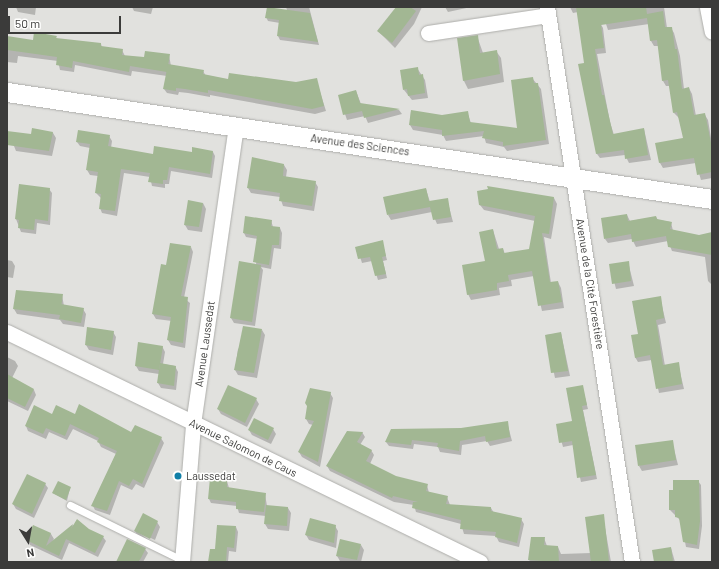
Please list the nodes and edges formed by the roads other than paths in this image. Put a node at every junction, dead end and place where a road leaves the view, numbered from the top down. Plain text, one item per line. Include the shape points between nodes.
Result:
1 (707, 7) edge
2 (548, 11) edge
3 (712, 32) edge
4 (428, 33) dead end
5 (7, 92) edge
6 (236, 126) junction
7 (574, 178) junction
8 (712, 199) edge
9 (7, 332) edge
10 (193, 424) junction
11 (70, 505) dead end
12 (182, 561) edge
13 (480, 562) edge
14 (632, 562) edge

1 - 3 street
2 - 4 street
2 - 7 street, Avenue de la Cité Forestière
5 - 6 street, Avenue des Sciences
6 - 7 street, Avenue des Sciences
6 - 10 street, Avenue Laussedat
7 - 8 street, Avenue des Sciences
7 - 14 street, Avenue de la Cité Forestière
9 - 10 street, Avenue Salomon de Caus
10 - 12 street, Avenue Laussedat
10 - 13 street, Avenue Salomon de Caus
11 - 12 lane

